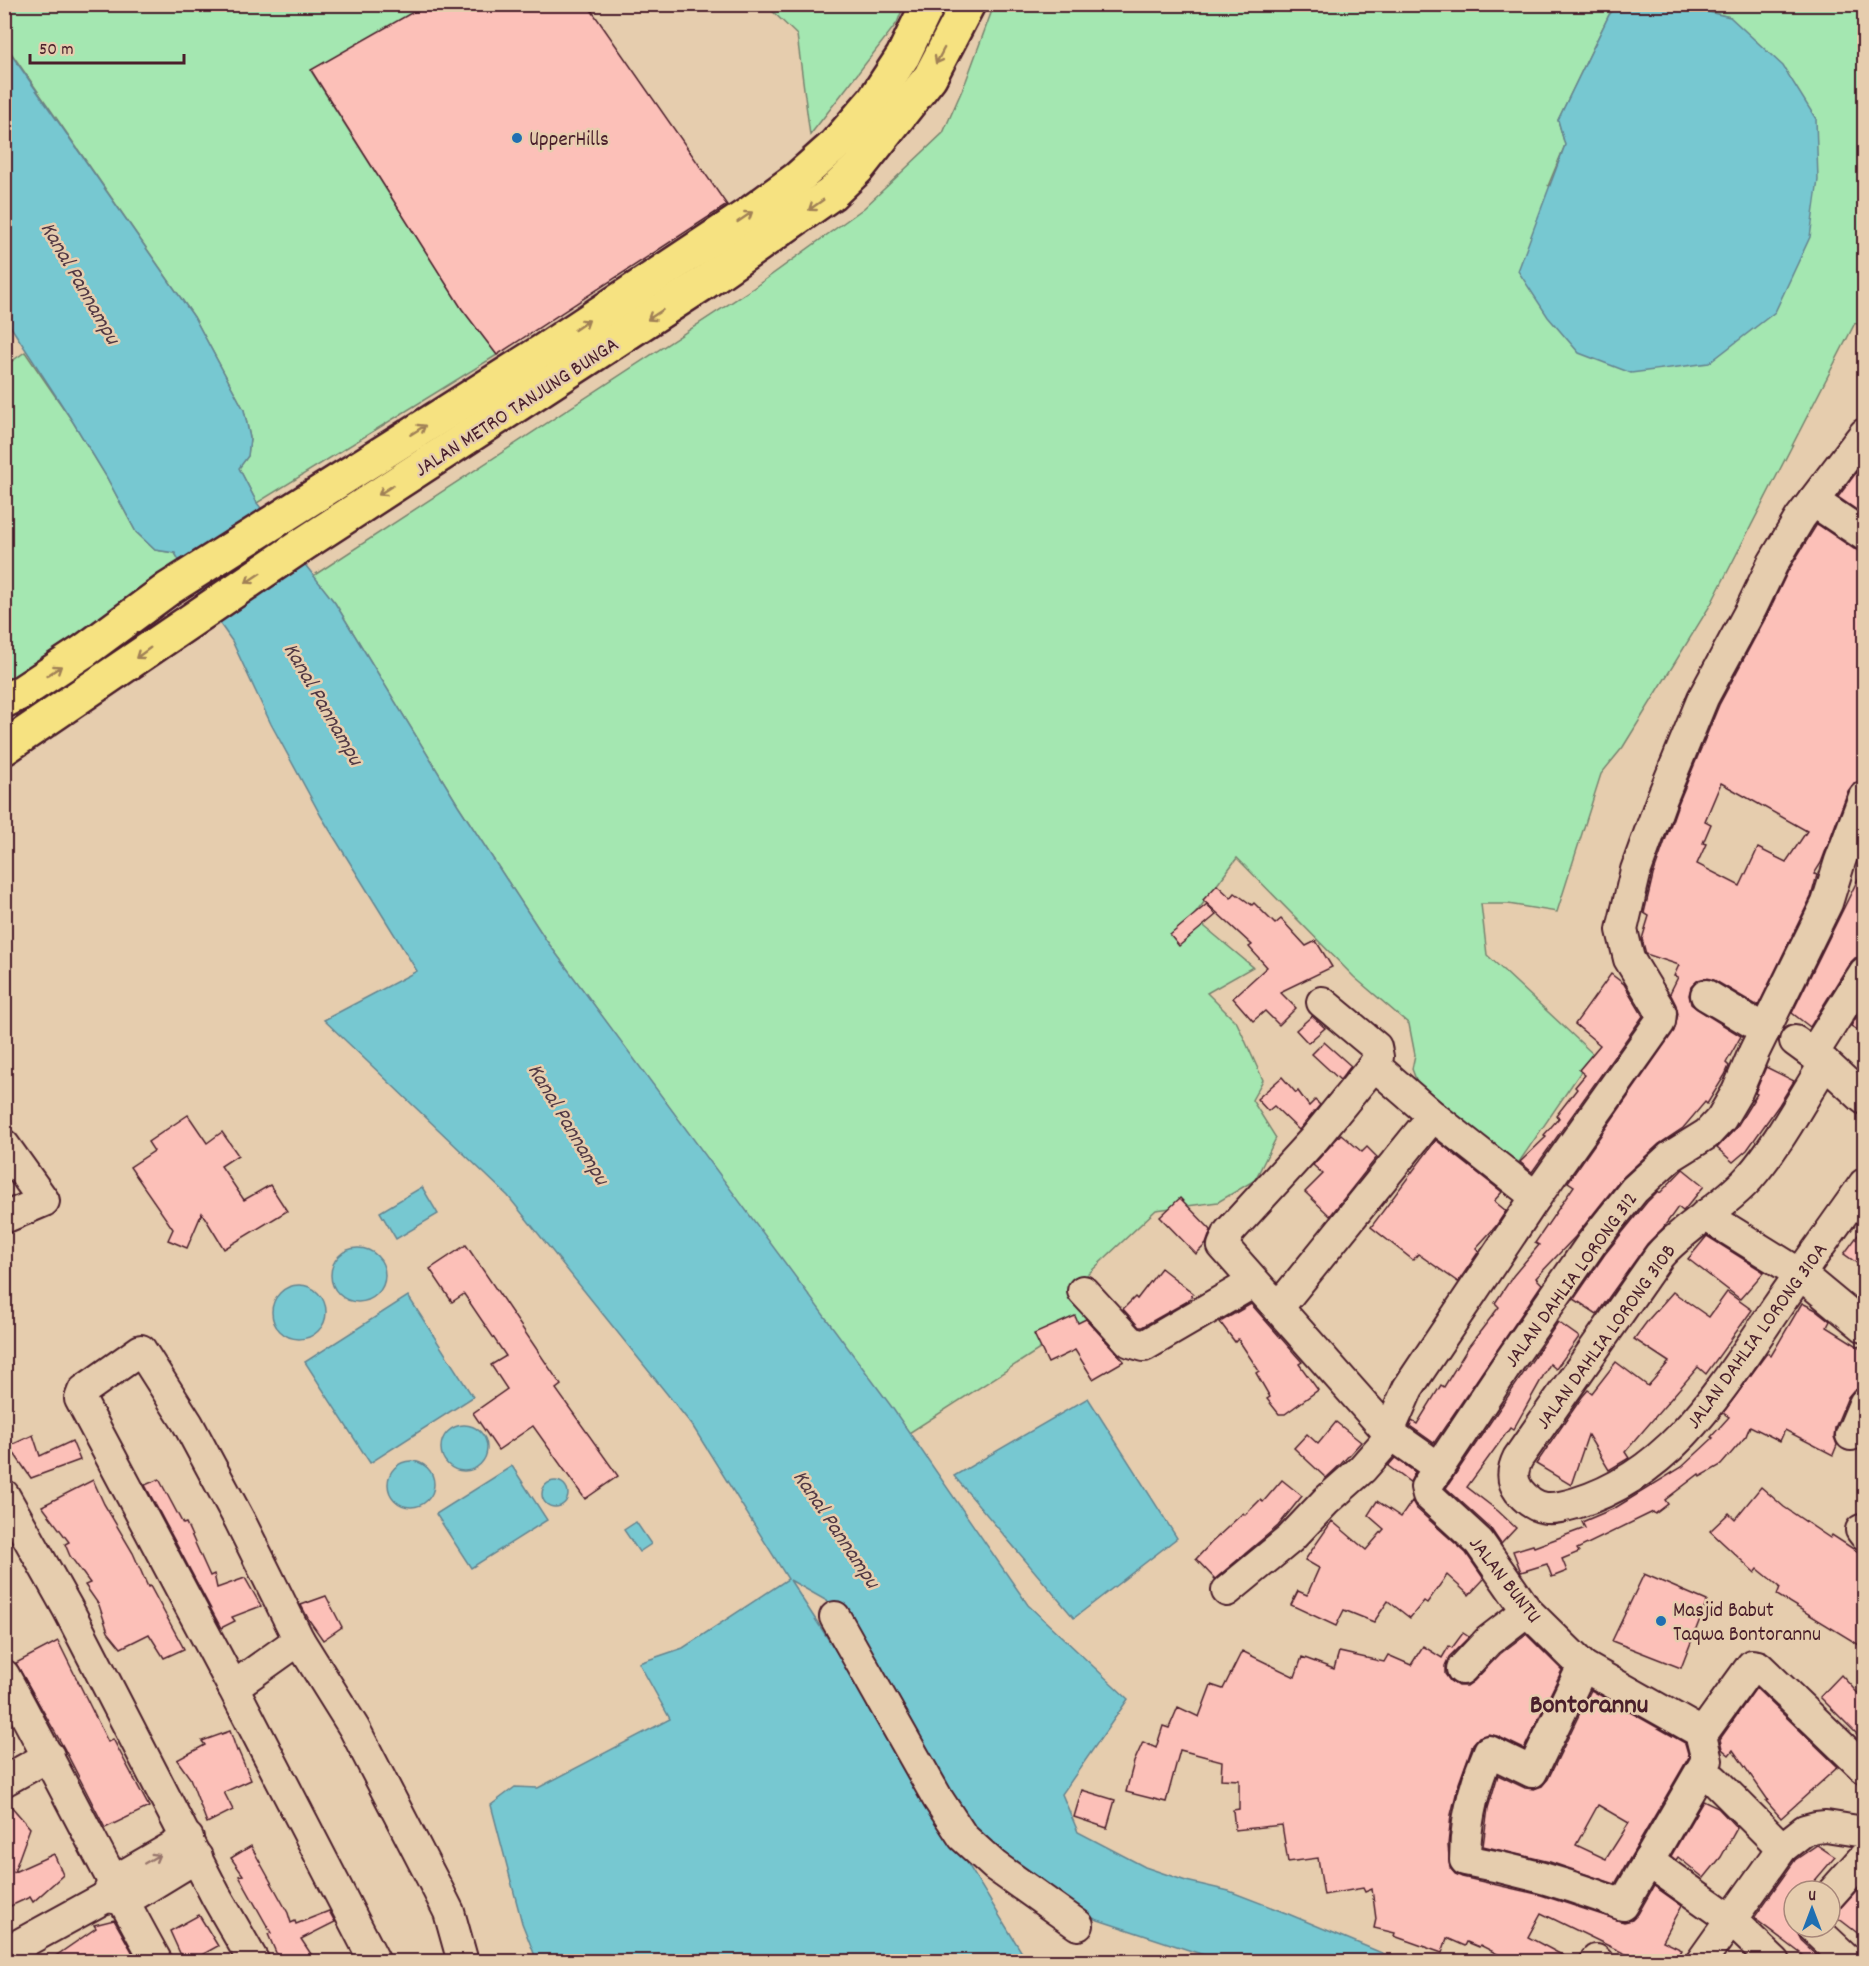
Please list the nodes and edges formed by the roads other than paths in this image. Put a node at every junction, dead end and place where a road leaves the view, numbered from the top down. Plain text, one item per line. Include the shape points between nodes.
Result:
1 (928, 4) edge
2 (968, 4) edge
3 (1864, 434) edge
4 (1813, 501) junction
5 (1864, 535) edge
6 (4, 701) edge
7 (4, 748) edge
8 (1864, 797) edge
9 (1864, 974) edge
10 (1706, 995) dead end
11 (1322, 1002) dead end
12 (1765, 1029) junction
13 (1811, 1052) junction
14 (1374, 1065) junction
15 (1864, 1099) edge
16 (1433, 1116) junction
17 (4, 1145) edge
18 (1864, 1184) edge
19 (1536, 1197) junction
20 (1705, 1215) junction
21 (4, 1218) edge
22 (1800, 1274) junction
23 (1254, 1282) junction
24 (1083, 1291) dead end
25 (1278, 1308) junction
26 (1864, 1327) edge
27 (1864, 1404) edge
28 (1388, 1432) junction
29 (1851, 1435) dead end
30 (1433, 1478) junction
31 (4, 1495) edge
32 (1535, 1505) joint
33 (1227, 1591) dead end
34 (1522, 1602) junction
35 (835, 1617) dead end
36 (299, 1640) junction
37 (1583, 1666) junction
38 (1462, 1669) dead end
39 (4, 1675) edge
40 (233, 1687) junction
41 (1700, 1732) junction
42 (49, 1756) junction
43 (1864, 1768) edge
44 (1714, 1780) dead end
45 (4, 1781) edge
46 (1864, 1832) edge
47 (1793, 1839) junction
48 (192, 1848) junction
49 (1864, 1857) edge
50 (1648, 1861) junction
51 (1842, 1882) edge
52 (114, 1893) junction
53 (1731, 1920) junction
54 (1078, 1925) dead end
55 (1826, 1939) edge
56 (4, 1953) edge
57 (157, 1962) edge
58 (254, 1962) edge
59 (375, 1962) edge
60 (463, 1962) edge
61 (1701, 1962) edge
62 (1775, 1962) edge
63 (1850, 1962) edge

6 -> 1 main road, JALAN METRO TANJUNG BUNGA via 84,651 168,590 543,351 798,178 835,145 874,100 903,56
2 -> 7 main road, JALAN METRO TANJUNG BUNGA via 930,77 858,168 831,194 704,283 190,619
3 - 4 street
4 - 5 street
4 - 19 street via 1773,563 1702,698 1636,870 1624,916 1623,938 1629,959 1658,1005 1659,1022
8 - 12 street, JALAN DAHLIA LORONG 312 via 1827,903
9 - 13 street, JALAN DAHLIA LORONG 310B
10 - 12 street
11 - 14 street via 1376,1047
12 - 30 street, JALAN DAHLIA LORONG 312 via 1721,1119 1634,1190 1507,1365
13 - 15 street
13 - 20 street, JALAN DAHLIA LORONG 310B via 1764,1161 1731,1196
14 - 16 street
14 - 23 street, JALAN BUNTU via 1225,1238 1223,1246
16 - 19 street
16 - 25 street
17 - 21 street via 44,1201
18 - 22 street, JALAN DAHLIA LORONG 310A
19 - 28 street via 1408,1388
20 - 22 street
20 - 32 street, JALAN DAHLIA LORONG 310B via 1659,1256 1518,1458 1513,1480
22 - 26 street
22 - 32 street, JALAN DAHLIA LORONG 310A via 1718,1394 1661,1456 1623,1483 1588,1499 1556,1509
23 - 24 street via 1144,1346 1130,1342
23 - 25 street, JALAN BUNTU
25 - 28 street, JALAN BUNTU
27 - 29 street
28 - 30 street, JALAN BUNTU
28 - 33 street via 1383,1445 1362,1469 1290,1539
30 - 34 street, JALAN BUNTU via 1428,1495 1479,1542
31 - 48 street
34 - 37 street, JALAN BUNTU
34 - 38 street
35 - 54 street via 963,1837
36 - 40 street
36 - 40 street via 189,1424 141,1350 83,1391 80,1399
36 - 60 street via 354,1728 438,1890 449,1912
37 - 41 street, JALAN BUNTU
37 - 50 street via 1532,1772 1489,1751 1472,1795 1465,1830 1465,1860 1555,1880 1623,1905
39 - 42 street
40 - 59 street
41 - 43 street via 1752,1665 1758,1666
41 - 50 street via 1707,1760
42 - 45 street
42 - 52 street
44 - 47 street
46 - 47 street via 1826,1826
47 - 53 street
48 - 52 street
48 - 58 street
49 - 51 street
50 - 53 street
52 - 56 street
52 - 57 street
53 - 61 street
53 - 62 street
55 - 63 street

